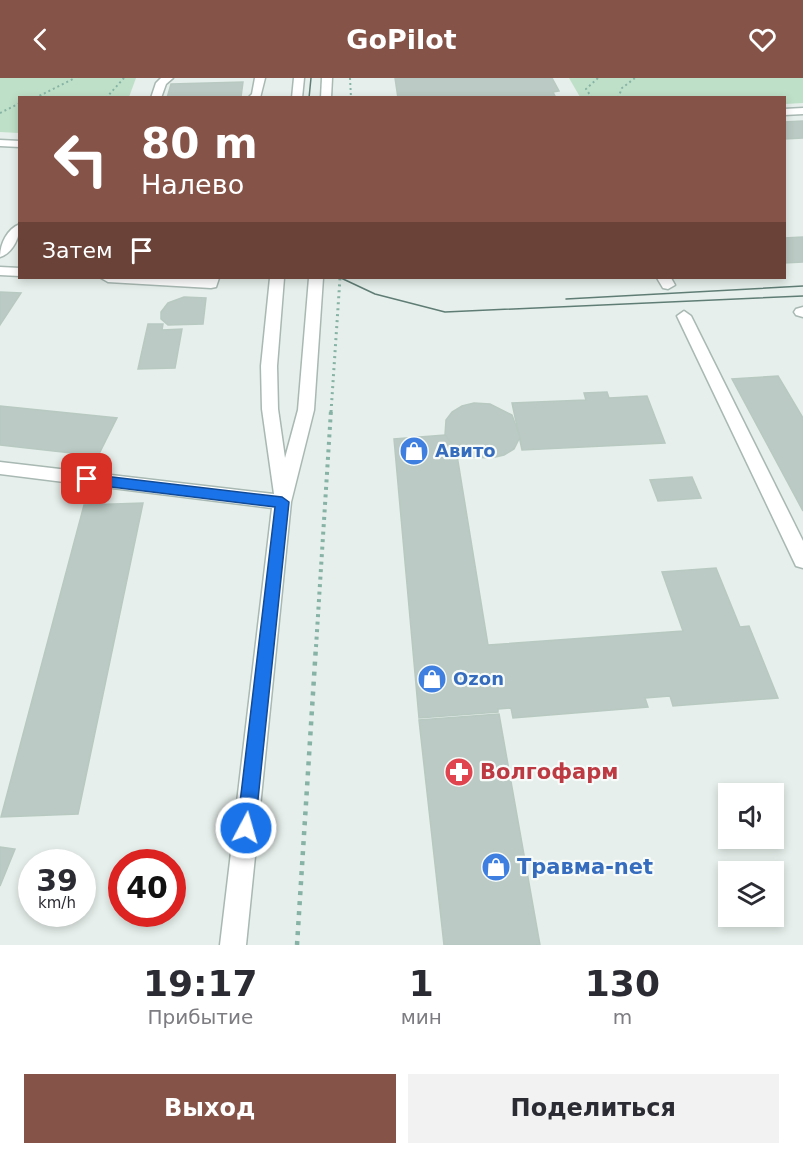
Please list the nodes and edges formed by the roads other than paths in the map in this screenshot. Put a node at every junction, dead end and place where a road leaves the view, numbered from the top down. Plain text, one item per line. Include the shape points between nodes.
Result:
1 (168, 78) edge
2 (260, 78) edge
3 (298, 78) edge
4 (327, 78) edge
5 (157, 96) edge
6 (256, 96) edge
7 (297, 96) edge
8 (326, 96) edge
9 (803, 111) edge
10 (786, 112) edge
11 (0, 142) edge
12 (18, 144) edge
13 (18, 230) edge
14 (0, 253) edge
15 (0, 271) edge
16 (18, 272) edge
17 (125, 279) edge
18 (212, 279) edge
19 (277, 279) edge
20 (316, 279) edge
21 (684, 316) dead end
22 (0, 468) edge
23 (282, 502) junction
24 (803, 560) edge
25 (233, 945) edge

1 - 5 street via 161,83
2 - 6 street
3 - 7 street
4 - 8 street
9 - 10 street
11 - 12 street
13 - 14 street
15 - 16 street
17 - 18 street via 211,284
19 - 23 street via 269,366 270,409
20 - 23 street via 306,410
21 - 24 street
22 - 23 street
23 - 25 street

